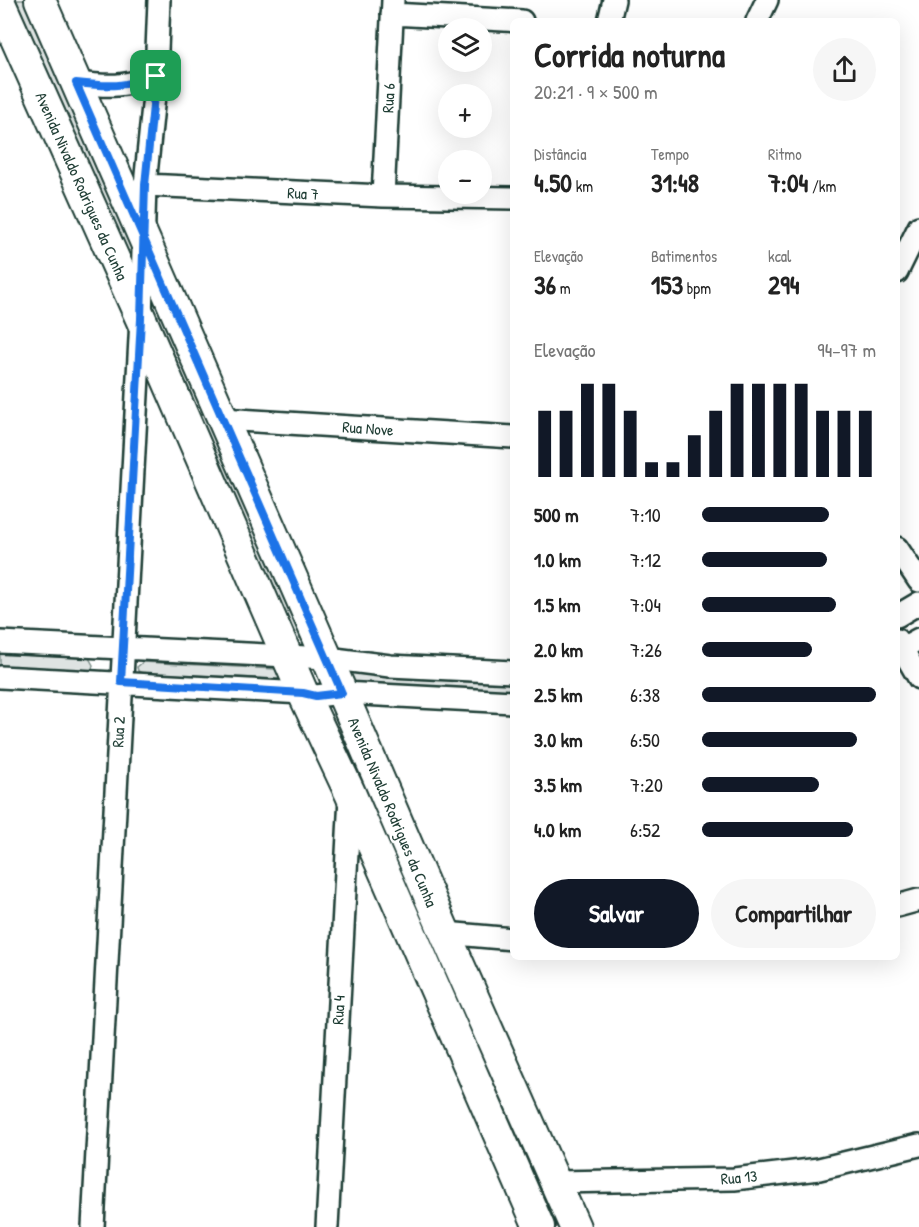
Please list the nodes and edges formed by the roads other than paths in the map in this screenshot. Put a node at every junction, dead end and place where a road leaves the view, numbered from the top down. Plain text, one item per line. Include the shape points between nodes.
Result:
1 (40, 0) edge
2 (159, 0) edge
3 (614, 0) edge
4 (767, 0) edge
5 (0, 3) edge
6 (393, 7) edge
7 (610, 18) edge
8 (758, 18) edge
9 (510, 20) edge
10 (156, 76) junction
11 (76, 83) junction
12 (145, 185) junction
13 (383, 196) junction
14 (510, 198) edge
15 (919, 227) edge
16 (143, 237) junction
17 (900, 266) edge
18 (141, 319) junction
19 (222, 418) junction
20 (510, 437) edge
21 (900, 552) edge
22 (919, 581) edge
23 (919, 603) edge
24 (900, 614) edge
25 (0, 642) edge
26 (904, 645) edge
27 (123, 647) junction
28 (287, 657) junction
29 (327, 658) junction
30 (510, 672) edge
31 (0, 677) edge
32 (919, 678) edge
33 (121, 682) junction
34 (303, 693) junction
35 (342, 693) junction
36 (510, 702) edge
37 (350, 793) junction
38 (919, 900) edge
39 (900, 905) edge
40 (445, 933) junction
41 (510, 939) edge
42 (919, 1145) edge
43 (555, 1182) junction
44 (93, 1227) edge
45 (327, 1227) edge
46 (539, 1227) edge
47 (575, 1227) edge

1 - 11 street, Avenida Nivaldo Rodrigues da Cunha
2 - 10 street
3 - 7 street
4 - 8 street
5 - 18 street, Avenida Nivaldo Rodrigues da Cunha
6 - 9 street
6 - 13 street, Rua 6
10 - 11 street via 112,87
10 - 12 street
11 - 16 street, Avenida Nivaldo Rodrigues da Cunha
12 - 13 street, Rua 7
12 - 16 street
13 - 14 street, Rua 7
15 - 17 street
16 - 18 street, Rua 2
16 - 19 street, Avenida Nivaldo Rodrigues da Cunha
18 - 27 street, Rua 2
18 - 28 street, Avenida Nivaldo Rodrigues da Cunha
19 - 20 street, Rua Nove
19 - 29 street, Avenida Nivaldo Rodrigues da Cunha
21 - 22 street
23 - 24 street
25 - 27 street
26 - 32 street
27 - 28 street
27 - 33 street, Rua 2
28 - 29 street
28 - 34 street, Avenida Nivaldo Rodrigues da Cunha
29 - 30 street via 390,666
29 - 35 street, Avenida Nivaldo Rodrigues da Cunha
31 - 33 street
33 - 34 street
33 - 44 street, Rua 2
34 - 35 street
34 - 37 street, Avenida Nivaldo Rodrigues da Cunha
35 - 36 street
35 - 40 street, Avenida Nivaldo Rodrigues da Cunha
37 - 45 street, Rua 4
37 - 46 street, Avenida Nivaldo Rodrigues da Cunha
38 - 39 street
40 - 41 street
40 - 43 street, Avenida Nivaldo Rodrigues da Cunha
42 - 43 street, Rua 13 via 819,1168 734,1179
43 - 47 street, Avenida Nivaldo Rodrigues da Cunha

